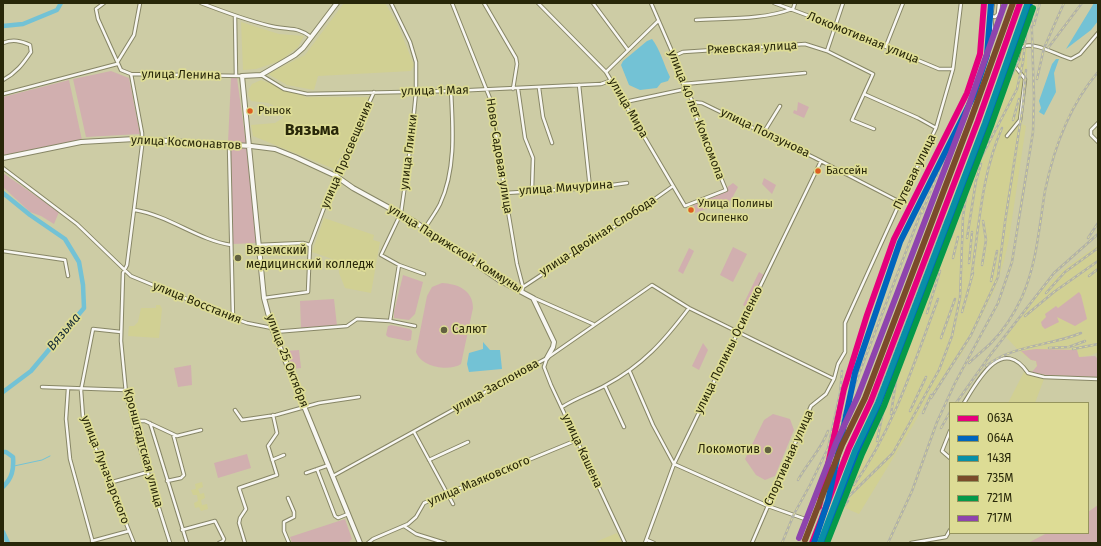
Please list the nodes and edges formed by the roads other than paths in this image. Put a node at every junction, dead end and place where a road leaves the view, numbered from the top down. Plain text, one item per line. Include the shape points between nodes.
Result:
1 (104, 3) edge
2 (140, 3) edge
3 (200, 3) edge
4 (337, 3) edge
5 (391, 3) edge
6 (452, 3) edge
7 (484, 3) edge
8 (538, 3) edge
9 (593, 3) edge
10 (651, 3) edge
11 (774, 3) edge
12 (795, 3) edge
13 (843, 3) edge
14 (903, 3) edge
15 (961, 3) edge
16 (993, 3) edge
17 (999, 3) edge
18 (793, 9) junction
19 (235, 16) junction
20 (991, 16) junction
21 (696, 20) dead end
22 (658, 21) junction
23 (836, 26) junction
24 (1098, 33) edge
25 (995, 34) dead end
26 (311, 37) junction
27 (3, 43) edge
28 (886, 46) junction
29 (628, 50) junction
30 (827, 51) junction
31 (674, 56) junction
32 (118, 63) junction
33 (953, 69) junction
34 (606, 72) junction
35 (805, 73) dead end
36 (131, 74) junction
37 (261, 75) junction
38 (236, 76) junction
39 (242, 76) junction
40 (3, 80) edge
41 (612, 80) junction
42 (683, 84) junction
43 (579, 85) junction
44 (539, 88) junction
45 (513, 89) junction
46 (518, 89) junction
47 (686, 89) junction
48 (488, 90) junction
49 (374, 92) junction
50 (416, 92) junction
51 (451, 92) junction
52 (3, 94) edge
53 (864, 94) junction
54 (625, 102) junction
55 (693, 102) junction
56 (780, 106) dead end
57 (1098, 123) edge
58 (936, 128) junction
59 (874, 129) dead end
60 (764, 132) junction
61 (1007, 136) dead end
62 (142, 139) junction
63 (1098, 142) edge
64 (552, 143) dead end
65 (229, 146) junction
66 (251, 146) junction
67 (3, 158) edge
68 (821, 161) junction
69 (3, 168) edge
70 (336, 176) junction
71 (628, 183) dead end
72 (673, 186) junction
73 (590, 188) junction
74 (532, 190) junction
75 (504, 193) junction
76 (900, 202) junction
77 (685, 206) joint
78 (134, 210) junction
79 (400, 213) junction
80 (425, 228) junction
81 (231, 245) junction
82 (258, 245) junction
83 (310, 245) junction
84 (3, 251) edge
85 (399, 265) junction
86 (124, 271) junction
87 (424, 274) dead end
88 (68, 276) dead end
89 (522, 289) junction
90 (264, 298) junction
91 (533, 298) junction
92 (688, 308) junction
93 (232, 318) junction
94 (390, 321) junction
95 (594, 325) junction
96 (415, 326) dead end
97 (272, 328) junction
98 (739, 331) junction
99 (121, 332) junction
100 (274, 332) junction
101 (547, 358) junction
102 (630, 372) junction
103 (834, 379) junction
104 (1098, 379) edge
105 (605, 386) junction
106 (42, 387) dead end
107 (68, 389) junction
108 (81, 390) junction
109 (126, 390) junction
110 (359, 397) dead end
111 (965, 402) edge
112 (305, 407) junction
113 (562, 407) junction
114 (235, 410) dead end
115 (273, 416) junction
116 (133, 421) junction
117 (150, 423) junction
118 (624, 427) dead end
119 (201, 430) dead end
120 (414, 432) junction
121 (173, 434) junction
122 (949, 434) edge
123 (578, 440) junction
124 (468, 442) dead end
125 (284, 455) dead end
126 (949, 457) edge
127 (272, 460) junction
128 (429, 460) junction
129 (674, 464) junction
130 (329, 465) junction
131 (317, 469) junction
132 (148, 472) junction
133 (306, 473) dead end
134 (333, 476) junction
135 (167, 481) junction
136 (109, 483) junction
137 (447, 494) junction
138 (288, 498) dead end
139 (454, 504) dead end
140 (768, 506) junction
141 (348, 514) junction
142 (805, 519) dead end
143 (404, 526) junction
144 (182, 530) junction
145 (128, 531) junction
146 (949, 532) edge
147 (92, 542) edge
148 (646, 542) edge
149 (134, 543) edge
150 (170, 543) edge
151 (187, 543) edge
152 (219, 543) edge
153 (245, 543) edge
154 (288, 543) edge
155 (360, 543) edge
156 (368, 543) edge
157 (445, 543) edge
158 (625, 543) edge
159 (654, 543) edge
160 (752, 543) edge
161 (911, 543) edge

1 - 32 street via 96,9 98,19
2 - 32 street via 134,35
3 - 19 street
4 - 26 main road, улица Ленина
5 - 50 street, улица Глинки via 410,42 416,62
6 - 48 street, Ново-Садовая улица
7 - 45 street via 516,58
8 - 34 street, улица Мира
9 - 29 street
10 - 22 street, улица 40 лет Комсомола
11 - 18 street, Локомотивная улица
12 - 18 street
13 - 23 street
14 - 28 street
15 - 33 street, Путевая улица
16 - 20 street
17 - 20 street via 998,14 995,17
18 - 21 street via 769,15
18 - 23 street, Локомотивная улица
19 - 26 street via 276,28 302,30
19 - 38 street
20 - 25 street
22 - 29 street
22 - 31 street, улица 40 лет Комсомола
23 - 28 street, Локомотивная улица
23 - 30 street
24 - 61 street via 1080,54 1071,59 1037,46 1020,48 1015,66 1025,79 1020,120
26 - 37 main road, улица Ленина via 295,55
27 - 40 street via 19,41 30,45 32,52 20,68
28 - 33 street, Локомотивная улица via 939,69
29 - 34 street
30 - 31 street, Ржевская улица via 805,44 683,52
30 - 53 street, Ржевская улица via 873,74
31 - 42 street, улица 40 лет Комсомола
32 - 36 street, улица Ленина via 121,70
32 - 52 street
33 - 58 street, Путевая улица
34 - 41 street, улица Мира
35 - 42 street
36 - 38 street, улица Ленина
36 - 62 street, Кронштадтская улица
37 - 39 main road, улица Ленина
37 - 49 street, улица 1 Мая via 284,89 307,94
38 - 39 street, улица Ленина
39 - 66 main road, улица 25 Октября via 246,124
41 - 43 street, улица 1 Мая via 601,84
41 - 54 street, улица Мира
42 - 47 street, улица 40 лет Комсомола
43 - 44 street, улица 1 Мая
43 - 73 street
44 - 46 street, улица 1 Мая
44 - 64 street via 543,117
45 - 46 street, улица 1 Мая
45 - 48 street, улица 1 Мая
46 - 74 street via 525,138 533,158
47 - 54 street
47 - 55 street, улица 40 лет Комсомола
48 - 51 street, улица 1 Мая
48 - 75 street, Ново-Садовая улица
49 - 50 street, улица 1 Мая
49 - 70 street, улица Просвещения
50 - 51 street, улица 1 Мая
50 - 79 street, улица Глинки
51 - 80 street via 453,134 449,175 440,204
53 - 58 street
53 - 59 street via 852,120
54 - 72 street, улица Мира
55 - 60 street, улица Ползунова via 702,103
55 - 77 street, улица 40 лет Комсомола via 697,120 726,190
56 - 60 street
57 - 63 street via 1091,130 1091,135
58 - 76 street, Путевая улица
60 - 68 street, улица Ползунова
62 - 65 main road, улица Космонавтов
62 - 67 main road, улица Космонавтов via 81,142
62 - 78 street, Кронштадтская улица
65 - 66 main road, улица Космонавтов
65 - 81 street
66 - 70 main road, улица Парижской Коммуны via 275,149
66 - 82 main road, улица 25 Октября
68 - 76 street, улица Ползунова
68 - 98 street, улица Полины Осипенко
69 - 86 street, улица Восстания via 77,224
70 - 79 main road, улица Парижской Коммуны
70 - 83 street, улица Просвещения
71 - 73 street, улица Мичурина
72 - 77 street, улица Мира
72 - 89 street, улица Двойная Слобода
73 - 74 street, улица Мичурина
74 - 75 street, улица Мичурина
75 - 89 street, Ново-Садовая улица
76 - 103 street, Путевая улица via 846,323 845,352
78 - 81 street via 168,220 216,243
78 - 86 street, Кронштадтская улица
79 - 80 main road, улица Парижской Коммуны
79 - 85 street, улица Глинки via 381,255
80 - 89 main road, улица Парижской Коммуны via 499,280
81 - 93 street
82 - 83 street
82 - 90 main road, улица 25 Октября
83 - 90 street, улица Просвещения via 308,292
84 - 88 street via 65,260
85 - 87 street, улица Глинки
85 - 94 street
86 - 93 street, улица Восстания
86 - 99 street, Кронштадтская улица
89 - 91 main road, улица Парижской Коммуны
90 - 97 main road, улица 25 Октября
91 - 95 street
91 - 101 main road, улица Парижской Коммуны via 554,342
92 - 95 street, улица Заслонова via 652,285
92 - 98 street
92 - 102 street via 669,335 648,358
93 - 97 street, улица Восстания
94 - 96 street
94 - 100 street via 357,319 347,326
95 - 101 street, улица Заслонова
97 - 100 main road, улица 25 Октября
98 - 103 street
98 - 129 street, улица Полины Осипенко
99 - 108 street, улица Луначарского via 93,329
99 - 109 street, Кронштадтская улица
100 - 112 main road, улица 25 Октября
101 - 113 street, улица Кашена via 544,367
101 - 120 street, улица Заслонова
102 - 105 street
102 - 129 street via 653,425
103 - 140 street, Спортивная улица via 826,394 811,406
104 - 111 street via 1044,377 1028,373 1022,365 1008,357 1000,358 979,378
105 - 113 street
105 - 118 street
106 - 107 street
107 - 108 street
107 - 147 street via 66,419 70,459
108 - 109 street
108 - 136 street, улица Луначарского via 83,417
109 - 116 street, Кронштадтская улица
110 - 112 street
112 - 115 street
112 - 130 main road, улица 25 Октября
113 - 123 street, улица Кашена
114 - 115 street via 242,420
115 - 127 street via 277,431 268,446
116 - 117 street
116 - 132 street, Кронштадтская улица
117 - 121 street
117 - 135 street
119 - 121 street via 176,436
120 - 128 street
120 - 134 street, улица Заслонова
121 - 135 street via 184,475 182,478
122 - 126 street via 942,451
123 - 137 street, улица Маяковского
123 - 158 street, улица Кашена
124 - 128 street
125 - 127 street
127 - 153 street via 277,474 239,488 246,509 239,523
128 - 137 street
129 - 140 street
129 - 148 street, улица Полины Осипенко
130 - 131 street
130 - 134 main road, улица 25 Октября
131 - 133 street
131 - 141 street via 334,516 338,518
132 - 136 street
132 - 150 street, Кронштадтская улица
134 - 141 main road, улица 25 Октября
135 - 144 street
136 - 145 street, улица Луначарского
137 - 139 street
137 - 143 street, улица Маяковского via 424,503 416,517
138 - 154 street via 294,517 284,522
140 - 142 street
140 - 160 street, Спортивная улица
141 - 155 main road, улица 25 Октября
143 - 156 street, улица Маяковского
143 - 157 street via 416,534
144 - 151 street
144 - 152 street via 215,521 224,540
145 - 147 street
145 - 149 street, улица Луначарского
146 - 161 street via 946,537
148 - 159 street

